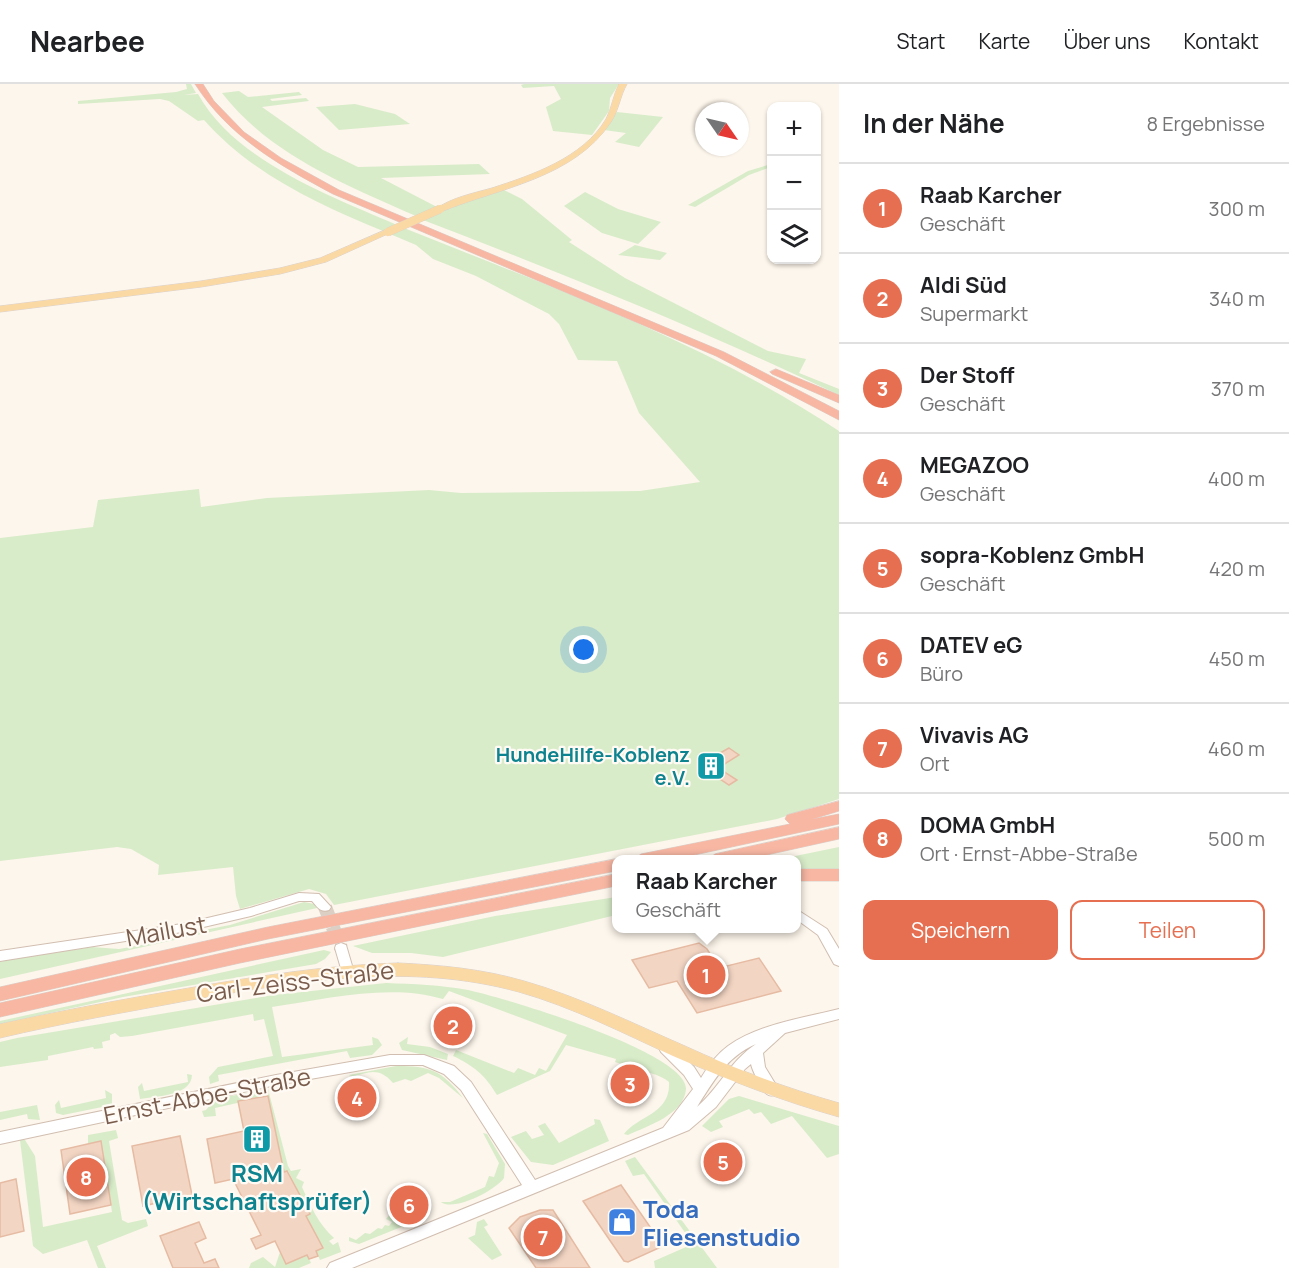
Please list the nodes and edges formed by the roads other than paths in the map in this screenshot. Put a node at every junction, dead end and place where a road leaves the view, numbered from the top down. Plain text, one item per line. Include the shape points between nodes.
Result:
1 (198, 84) edge
2 (208, 84) edge
3 (623, 84) edge
4 (0, 309) edge
5 (772, 375) junction
6 (839, 399) edge
7 (839, 405) edge
8 (839, 416) edge
9 (839, 426) edge
10 (839, 806) edge
11 (839, 819) edge
12 (839, 833) edge
13 (734, 840) junction
14 (664, 855) edge
15 (739, 855) edge
16 (612, 865) edge
17 (801, 875) edge
18 (839, 875) edge
19 (612, 881) edge
20 (612, 890) edge
21 (548, 895) junction
22 (325, 907) dead end
23 (801, 917) edge
24 (341, 948) tunnel mouth
25 (0, 956) edge
26 (839, 961) edge
27 (347, 969) junction
28 (0, 994) edge
29 (0, 1010) edge
30 (839, 1014) edge
31 (0, 1031) edge
32 (779, 1031) junction
33 (663, 1044) junction
34 (756, 1050) junction
35 (715, 1068) junction
36 (732, 1075) junction
37 (701, 1089) junction
38 (772, 1090) junction
39 (839, 1110) edge
40 (666, 1132) junction
41 (0, 1138) edge
42 (531, 1187) junction
43 (335, 1268) edge

1 - 5 highway via 221,115 248,139 336,192
2 - 5 highway via 249,130 317,175 421,223 624,304
3 - 4 main road, bridge via 611,117 579,152 555,168 440,209 323,260 201,284
5 - 6 highway
5 - 7 highway
5 - 8 highway
5 - 9 highway via 787,394
10 - 13 highway via 763,827
11 - 13 highway
12 - 15 highway
13 - 14 highway
16 - 28 highway via 268,933
17 - 18 highway
19 - 21 highway
20 - 21 highway
21 - 29 highway via 314,941
22 - 25 street, Mailust via 315,897 299,897 182,928
23 - 26 street via 823,932
24 - 27 street
27 - 31 main road, Carl-Zeiss-Straße via 194,993
27 - 33 main road, Carl-Zeiss-Straße via 422,968 491,978 562,1001
30 - 32 street
32 - 34 street
32 - 35 street via 741,1045
33 - 35 main road, Carl-Zeiss-Straße
33 - 37 street
34 - 36 street
34 - 38 street via 758,1068
35 - 36 main road, Carl-Zeiss-Straße
35 - 37 street
36 - 38 main road, Carl-Zeiss-Straße
36 - 40 street via 697,1117
37 - 40 street via 686,1113
38 - 39 main road, Carl-Zeiss-Straße
40 - 42 street
41 - 42 street, Ernst-Abbe-Straße via 276,1080 416,1059 442,1066 460,1078
42 - 43 street

